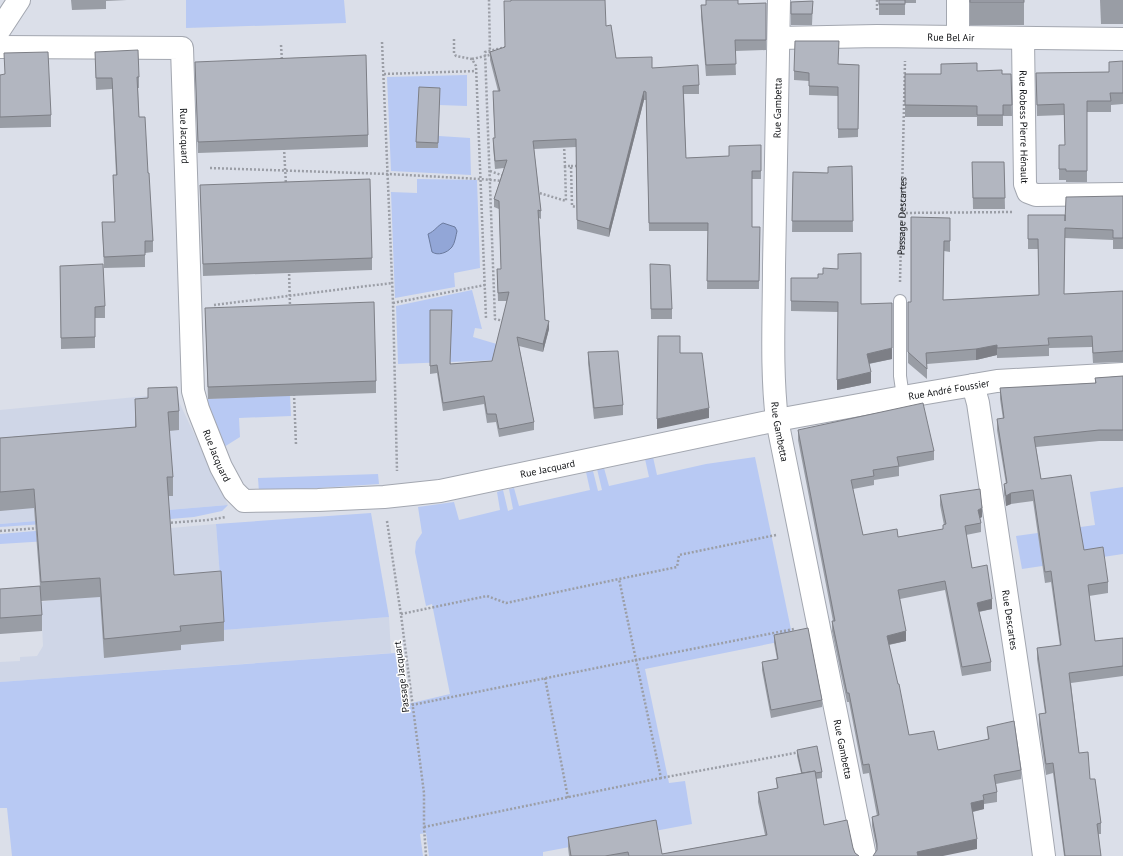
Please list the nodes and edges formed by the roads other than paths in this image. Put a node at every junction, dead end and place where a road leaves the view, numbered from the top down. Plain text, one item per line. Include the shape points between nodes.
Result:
1 (19, 0) edge
2 (779, 0) edge
3 (958, 0) edge
4 (0, 29) edge
5 (958, 37) junction
6 (779, 38) junction
7 (1023, 39) junction
8 (1123, 39) edge
9 (0, 47) edge
10 (1123, 194) edge
11 (900, 302) road end
12 (1123, 374) edge
13 (973, 385) junction
14 (903, 396) junction
15 (777, 420) junction
16 (865, 856) edge
17 (1044, 856) edge

1 - 4 street
2 - 6 street, Rue Gambetta
3 - 5 street
5 - 6 street, Rue Bel Air
5 - 7 street, Rue Bel Air
6 - 15 street, Rue Gambetta via 773,377
7 - 8 street, Rue Bel Air
7 - 10 street, Rue Robess Pierre Hénault via 1025,184 1028,192 1036,195
9 - 15 street, Rue Jacquard via 182,48 193,391 221,468 234,491 244,501 397,496 440,491
11 - 14 lane via 900,376
12 - 13 street, Rue André Foussier via 997,381
13 - 14 street, Rue André Foussier
13 - 17 street, Rue Descartes via 978,403
14 - 15 street, Rue André Foussier
15 - 16 street, Rue Gambetta

